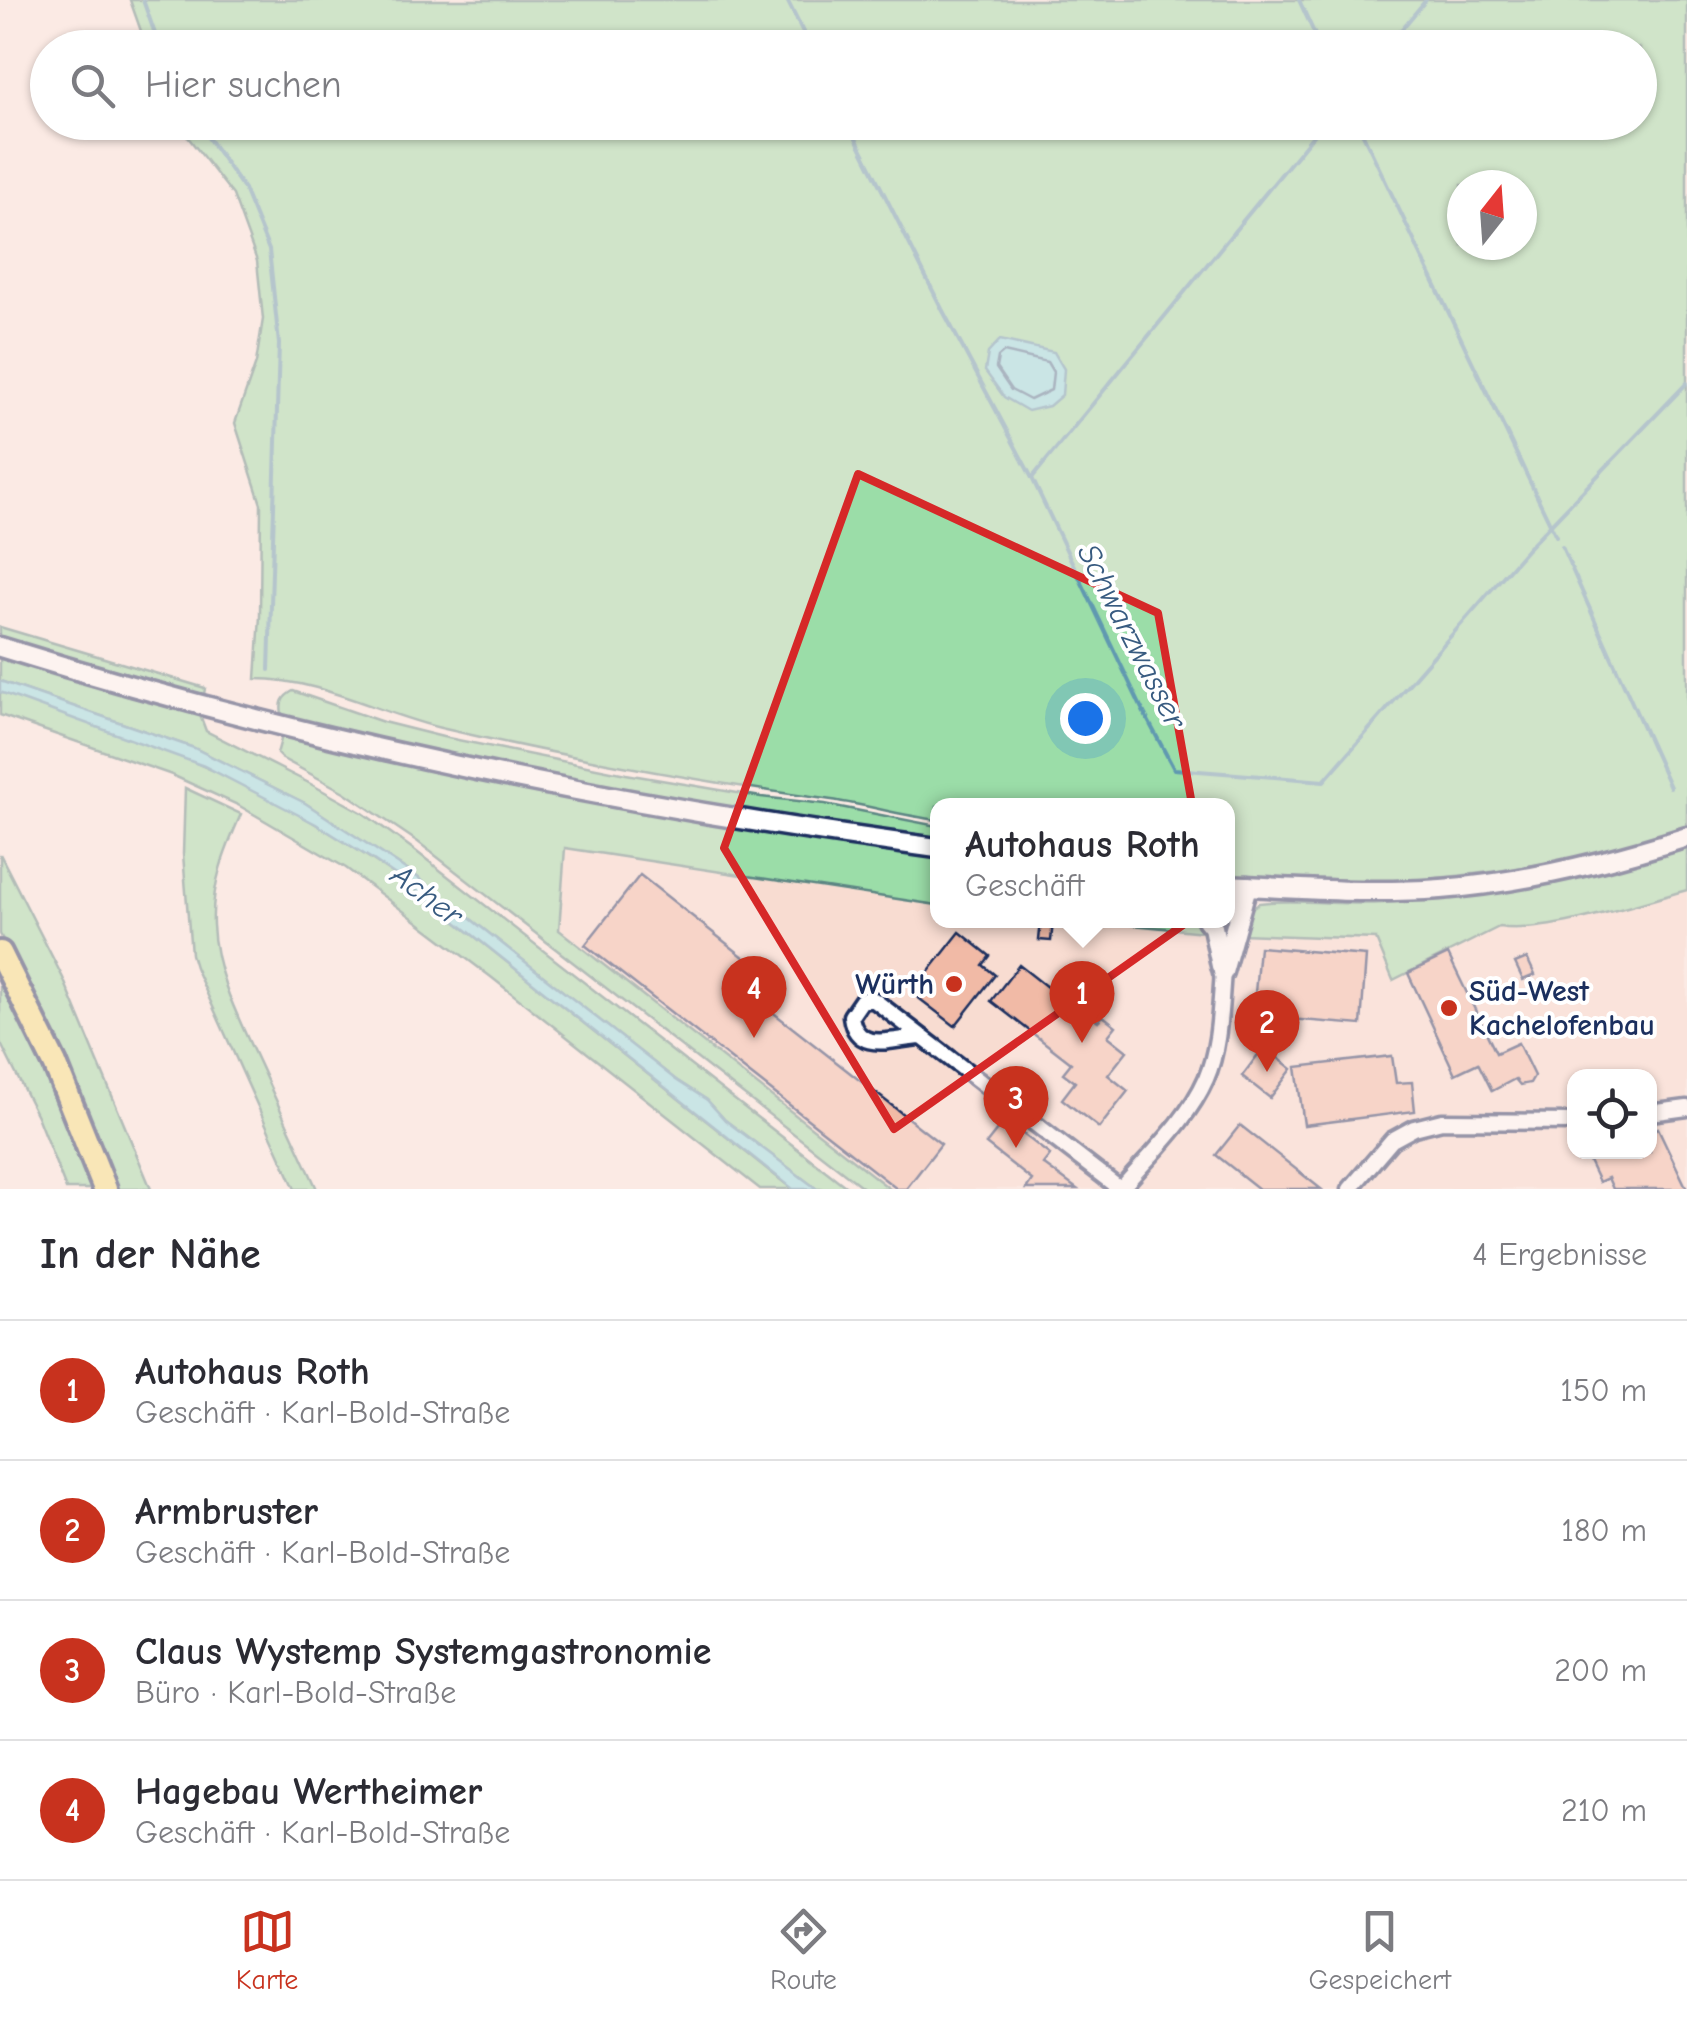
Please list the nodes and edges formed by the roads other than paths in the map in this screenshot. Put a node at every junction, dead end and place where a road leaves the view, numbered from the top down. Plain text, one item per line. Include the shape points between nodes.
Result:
1 (0, 646) edge
2 (1687, 837) edge
3 (930, 847) edge
4 (1235, 885) edge
5 (1247, 886) junction
6 (1212, 928) edge
7 (0, 953) edge
8 (1223, 972) junction
9 (920, 1037) junction
10 (1687, 1108) edge
11 (1657, 1113) edge
12 (1567, 1122) edge
13 (105, 1189) edge
14 (1121, 1189) edge
15 (1350, 1189) edge

1 - 3 street via 266,723 432,760 705,814
2 - 5 street via 1545,874 1444,888
4 - 5 street
5 - 8 street
6 - 8 street
7 - 13 main road via 55,1064
8 - 14 street via 1207,1077
9 - 9 street via 874,1000 862,1000 852,1016 860,1038
9 - 14 street
10 - 11 street
12 - 15 street via 1442,1121 1414,1128 1392,1140

